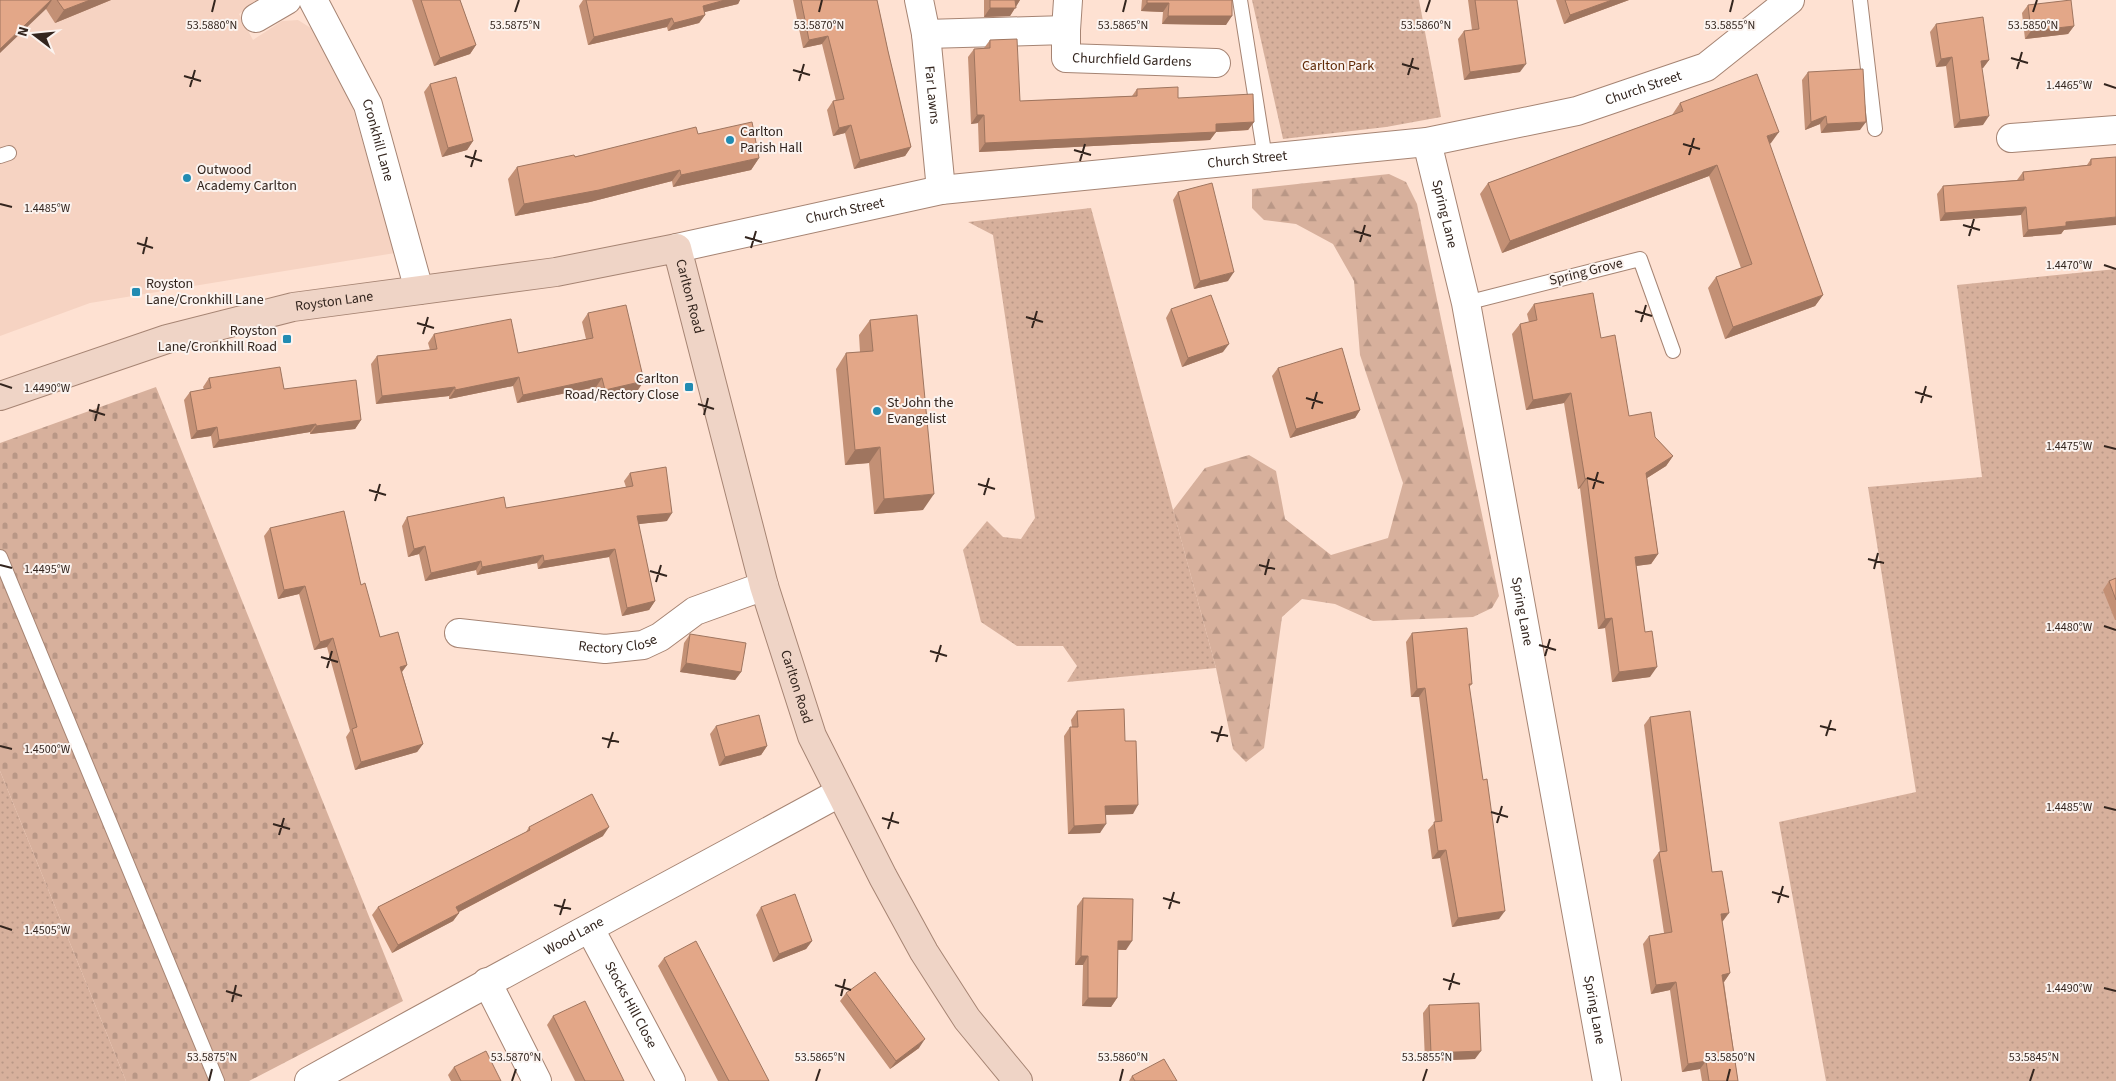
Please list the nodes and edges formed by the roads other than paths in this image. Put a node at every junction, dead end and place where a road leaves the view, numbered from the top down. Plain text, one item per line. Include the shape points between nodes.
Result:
1 (287, 0) edge
2 (313, 0) edge
3 (919, 0) edge
4 (1068, 0) edge
5 (1240, 0) edge
6 (1790, 0) edge
7 (1860, 0) edge
8 (256, 18) dead end
9 (1066, 30) junction
10 (926, 34) junction
11 (1216, 63) dead end
12 (1875, 129) dead end
13 (2116, 130) edge
14 (2011, 138) dead end
15 (1427, 142) junction
16 (1265, 158) junction
17 (942, 190) junction
18 (677, 248) junction
19 (419, 290) junction
20 (1466, 303) junction
21 (1673, 351) dead end
22 (0, 396) edge
23 (0, 557) edge
24 (764, 586) junction
25 (459, 633) dead end
26 (839, 793) junction
27 (590, 929) junction
28 (487, 982) junction
29 (217, 1081) edge
30 (309, 1081) edge
31 (537, 1081) edge
32 (671, 1081) edge
33 (1018, 1081) edge
34 (1608, 1081) edge

1 - 8 street
2 - 19 street, Cronkhill Lane via 368,106
3 - 10 street, Far Lawns
4 - 9 street
5 - 16 lane
6 - 15 street, Church Street via 1706,67 1578,111
7 - 12 lane
9 - 10 street, Churchfield Gardens
9 - 11 street, Churchfield Gardens via 1066,58
10 - 17 street, Far Lawns
13 - 14 street
15 - 16 street, Church Street
15 - 20 street, Spring Lane
16 - 17 street, Church Street
17 - 18 street, Church Street
18 - 19 main road, Royston Lane via 556,272
18 - 24 main road, Carlton Road
19 - 22 main road, Royston Lane via 293,307 167,340
20 - 21 lane, Spring Grove via 1640,259
20 - 34 street, Spring Lane
23 - 29 lane
24 - 25 street, Rectory Close via 694,611 660,637 643,645 605,649
24 - 26 main road, Carlton Road via 812,736
26 - 27 street, Wood Lane
26 - 33 main road, Carlton Road via 924,952 967,1019
27 - 28 street, Wood Lane
27 - 32 street, Stocks Hill Close
28 - 30 street, Wood Lane
28 - 31 street

